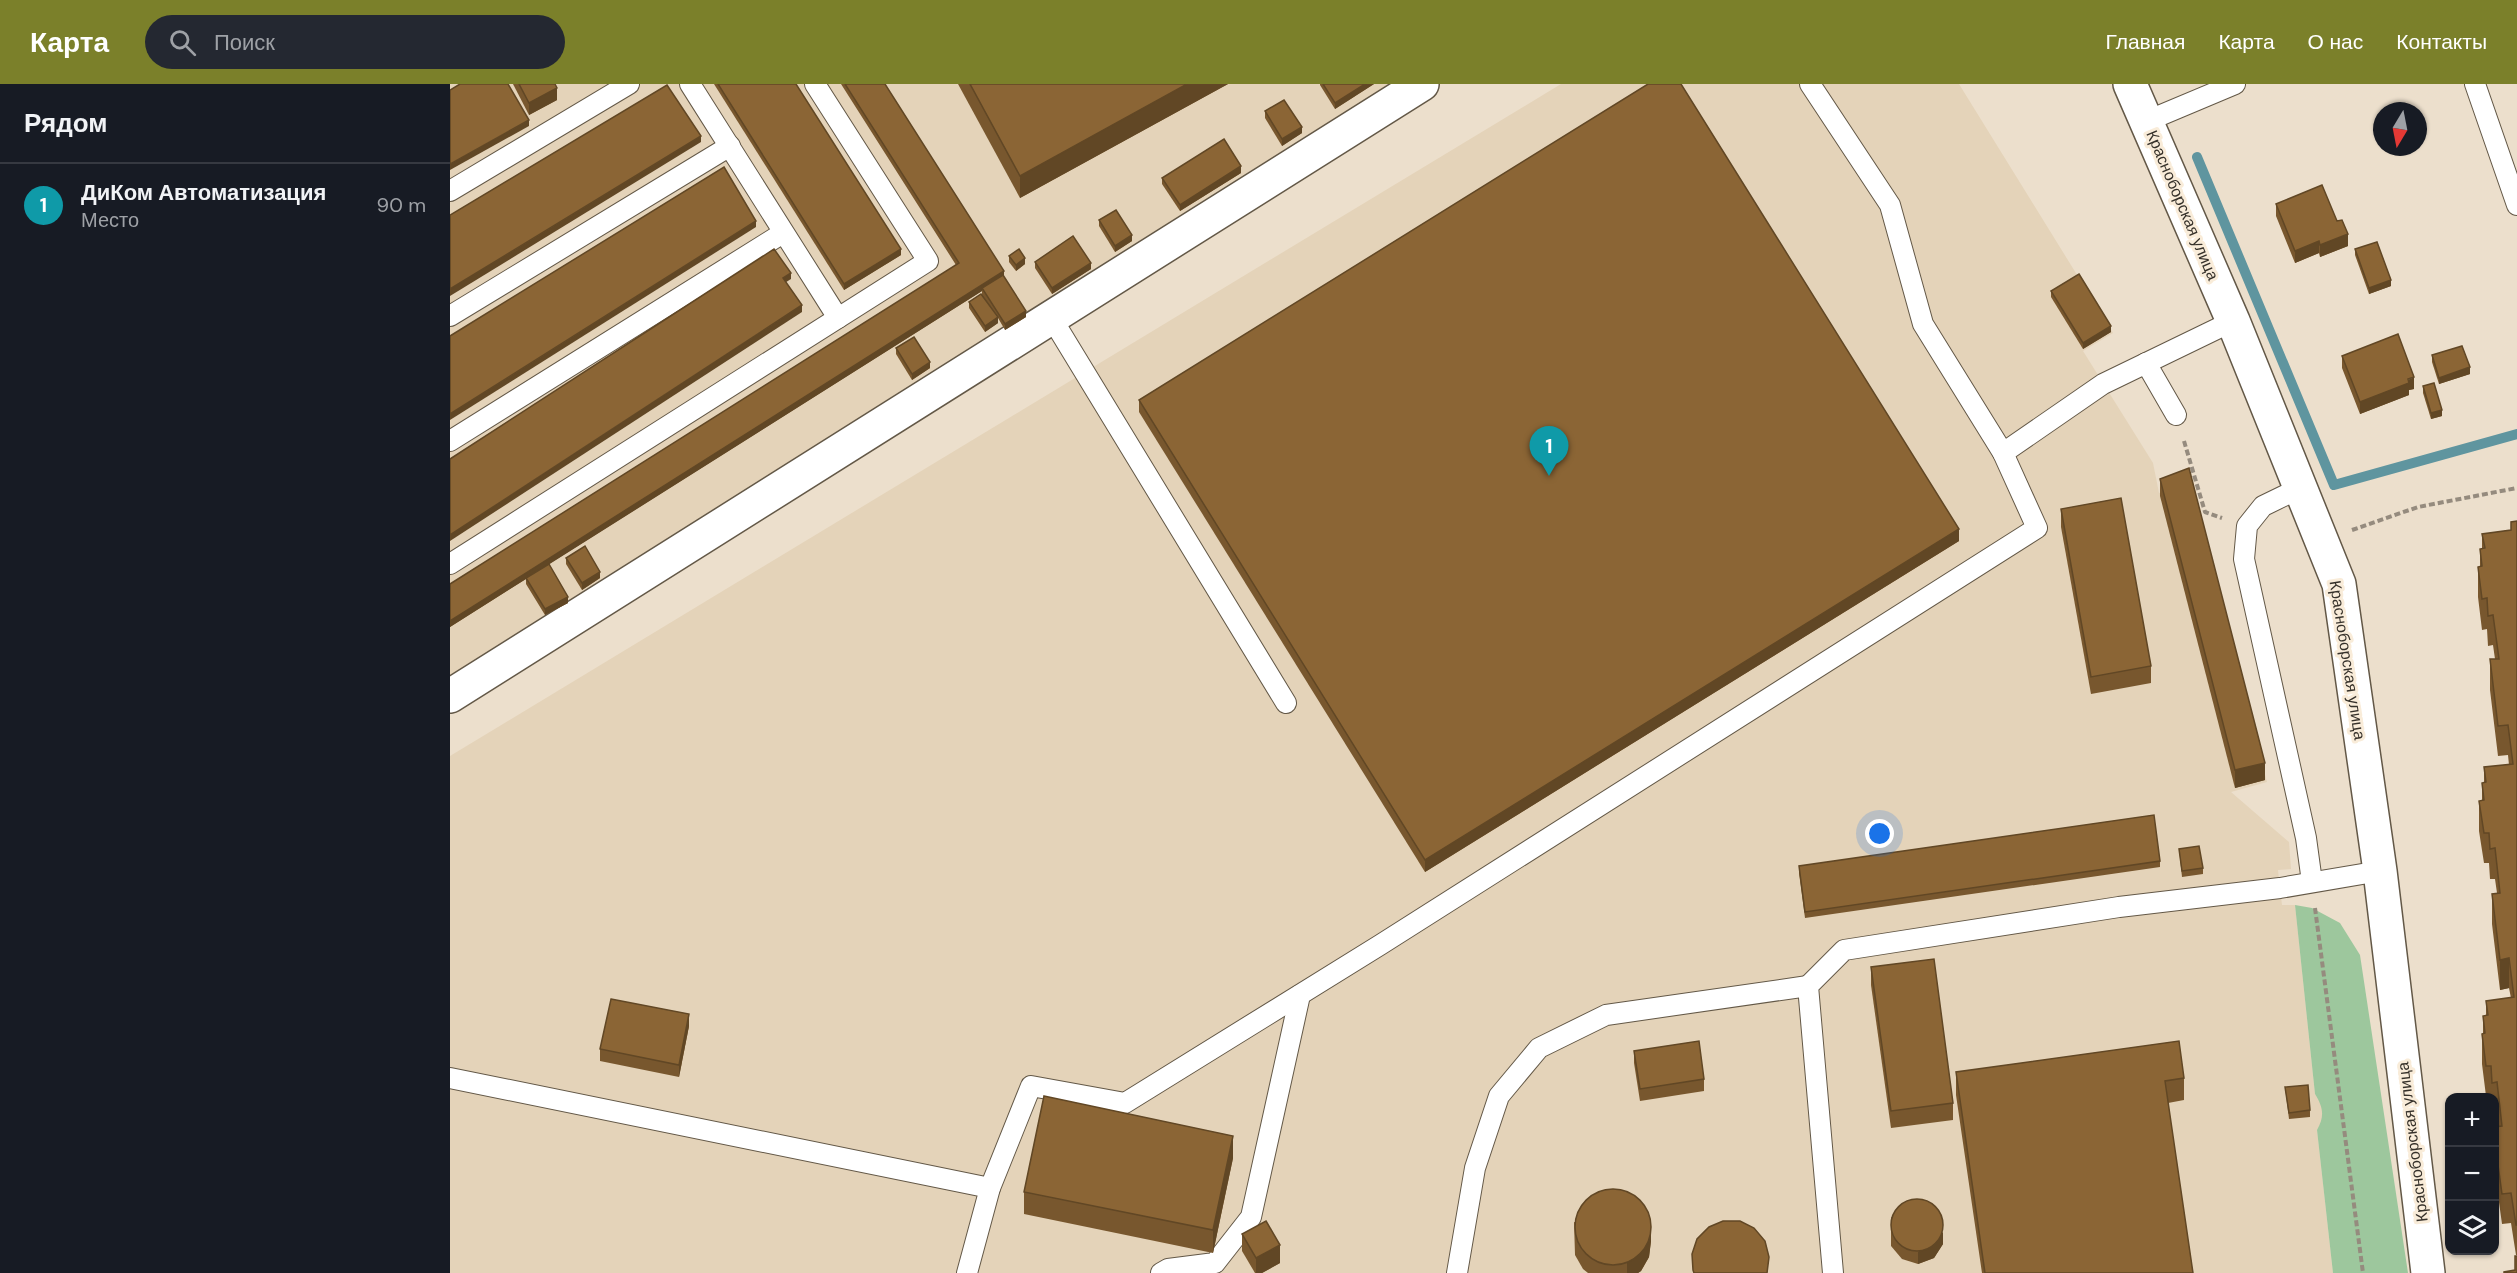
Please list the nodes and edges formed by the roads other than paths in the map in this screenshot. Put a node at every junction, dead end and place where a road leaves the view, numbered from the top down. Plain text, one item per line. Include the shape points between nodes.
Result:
1 (629, 84) edge
2 (690, 84) edge
3 (815, 84) edge
4 (1422, 84) edge
5 (1810, 84) edge
6 (2130, 84) edge
7 (2235, 84) edge
8 (2475, 84) edge
9 (2147, 121) junction
10 (730, 146) junction
11 (450, 191) edge
12 (2517, 205) edge
13 (783, 233) junction
14 (450, 316) edge
15 (1051, 317) junction
16 (838, 318) junction
17 (2234, 321) junction
18 (2146, 363) junction
19 (2176, 415) road end
20 (450, 441) edge
21 (2003, 453) junction
22 (2301, 488) junction
23 (450, 564) edge
24 (450, 696) edge
25 (1286, 703) dead end
26 (2380, 871) junction
27 (2312, 882) junction
28 (1808, 986) junction
29 (1300, 995) junction
30 (450, 1078) edge
31 (990, 1188) junction
32 (967, 1273) edge
33 (1161, 1273) edge
34 (1457, 1273) edge
35 (1833, 1273) edge
36 (2428, 1273) edge

1 - 11 lane
2 - 10 lane
3 - 16 lane via 928,261
4 - 15 street
5 - 21 lane via 1890,205 1923,324
6 - 9 street, Красноборская улица
7 - 9 lane
8 - 12 lane
9 - 17 street, Красноборская улица
10 - 13 lane
10 - 14 lane
13 - 16 lane
13 - 20 lane
15 - 24 street
15 - 25 lane
16 - 23 lane
17 - 18 lane
17 - 22 street, Красноборская улица
18 - 19 lane
18 - 21 lane via 2103,384
21 - 29 lane via 2037,528
22 - 26 street, Красноборская улица via 2339,584
22 - 27 lane via 2263,507 2247,526 2244,560 2306,838
26 - 27 lane
26 - 36 street, Красноборская улица
27 - 28 lane via 2119,907 1844,950
28 - 34 lane via 1606,1015 1539,1048 1499,1096 1475,1168
28 - 35 lane
29 - 31 lane via 1125,1102 1031,1086
29 - 33 lane via 1251,1217 1215,1263
30 - 31 lane
31 - 32 lane

